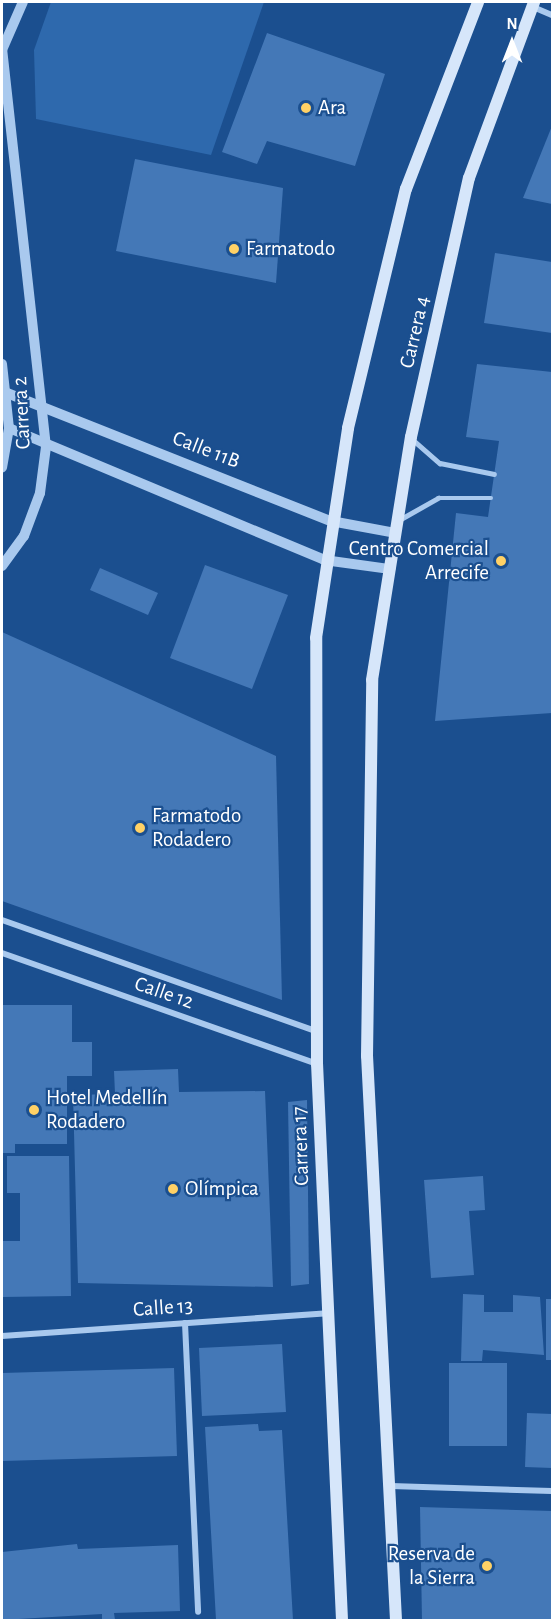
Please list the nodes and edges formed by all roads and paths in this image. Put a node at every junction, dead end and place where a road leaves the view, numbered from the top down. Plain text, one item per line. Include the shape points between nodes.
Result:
1 (23, 2) edge
2 (478, 2) edge
3 (533, 4) edge
4 (552, 15) edge
5 (2, 364) edge
6 (7, 393) junction
7 (44, 408) junction
8 (9, 428) junction
9 (411, 437) junction
10 (46, 447) junction
11 (2, 467) edge
12 (494, 474) dead end
13 (491, 498) dead end
14 (331, 521) junction
15 (396, 528) junction
16 (324, 560) junction
17 (2, 566) edge
18 (390, 570) junction
19 (314, 669) joint
20 (2, 921) edge
21 (2, 953) edge
22 (316, 1031) junction
23 (316, 1064) junction
24 (327, 1313) junction
25 (185, 1323) junction
26 (2, 1336) edge
27 (392, 1486) junction
28 (552, 1491) edge
29 (198, 1612) dead end
30 (342, 1620) edge
31 (396, 1620) edge

1 - 7 street, Carrera 2 via 2,50
2 - 14 main road, Carrera 4 via 406,189
3 - 4 street
3 - 9 main road, Carrera 4 via 469,178
5 - 6 street, Carrera 2
6 - 7 street, Calle 11B
6 - 8 street, Carrera 2
7 - 10 street, Carrera 2
7 - 14 street, Calle 11B
8 - 10 street
8 - 11 street, Carrera 2
9 - 12 lane via 440,463
9 - 15 main road, Carrera 4
10 - 16 street
10 - 17 street, Carrera 2 via 40,493 24,536
13 - 15 lane via 438,498
14 - 15 street, Calle 11B
14 - 16 main road, Carrera 4
15 - 18 main road, Carrera 4
16 - 18 street
16 - 19 main road, Carrera 4
18 - 27 main road, Carrera 4 via 372,680 368,1056
19 - 22 main road, Carrera 17
20 - 22 street, Calle 12
21 - 23 street, Calle 12
22 - 23 main road, Carrera 17
23 - 24 main road, Carrera 17
24 - 25 street, Calle 13
24 - 30 main road, Carrera 17
25 - 26 street, Calle 13
25 - 29 street
27 - 28 street
27 - 31 main road

